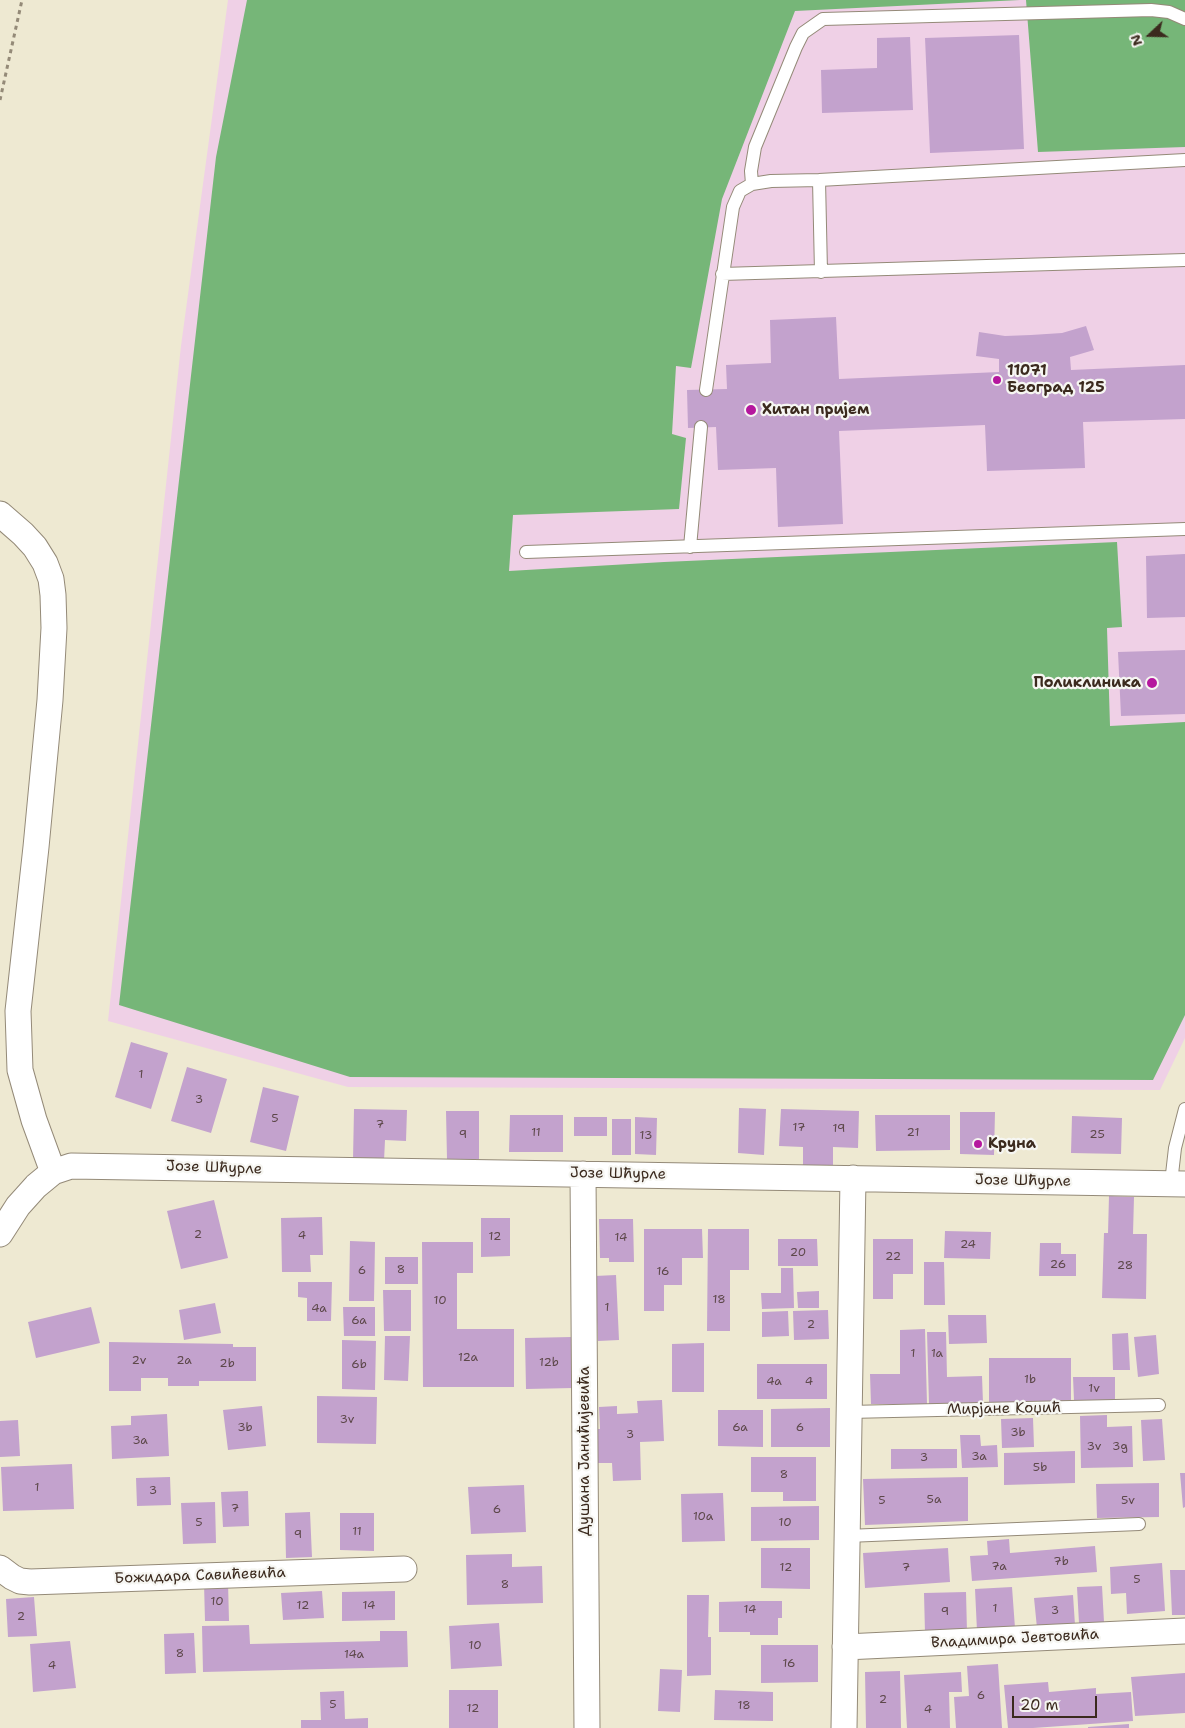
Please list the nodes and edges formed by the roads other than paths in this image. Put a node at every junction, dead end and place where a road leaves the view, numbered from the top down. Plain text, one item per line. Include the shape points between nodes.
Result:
1 (1185, 17) edge
2 (1185, 160) edge
3 (819, 180) junction
4 (752, 184) junction
5 (1185, 260) edge
6 (821, 272) junction
7 (722, 274) junction
8 (706, 390) dead end
9 (701, 428) dead end
10 (0, 514) edge
11 (1185, 529) edge
12 (690, 547) junction
13 (526, 552) dead end
14 (1185, 1109) edge
15 (53, 1172) junction
16 (583, 1174) junction
17 (852, 1178) junction
18 (1178, 1184) edge
19 (0, 1234) edge
20 (1159, 1405) dead end
21 (849, 1412) junction
22 (1139, 1524) dead end
23 (847, 1536) junction
24 (0, 1568) edge
25 (404, 1569) dead end
26 (1185, 1631) edge
27 (845, 1647) junction
28 (586, 1728) edge
29 (844, 1728) edge

1 - 4 lane via 1151,10 823,19 804,33 796,46 755,147
2 - 3 lane
3 - 4 lane
3 - 6 lane
4 - 7 lane via 740,191 733,207
5 - 6 lane
6 - 7 lane
7 - 8 lane
9 - 12 lane
10 - 15 street via 35,547 51,579 53,595 50,700 18,1019 20,1070
11 - 12 lane
12 - 13 lane
14 - 18 lane via 1175,1148
15 - 16 street, Јозе Шћурле via 70,1166 92,1165
15 - 19 street via 18,1206
16 - 17 street, Јозе Шћурле
16 - 28 street, Душана Јанићијевића
17 - 18 street, Јозе Шћурле
17 - 21 street
20 - 21 lane, Мирјане Коџић
21 - 23 street
22 - 23 lane
23 - 27 street
24 - 25 street, Божидара Савићевића via 20,1581 30,1582
26 - 27 street, Владимира Јевтовића
27 - 29 street

